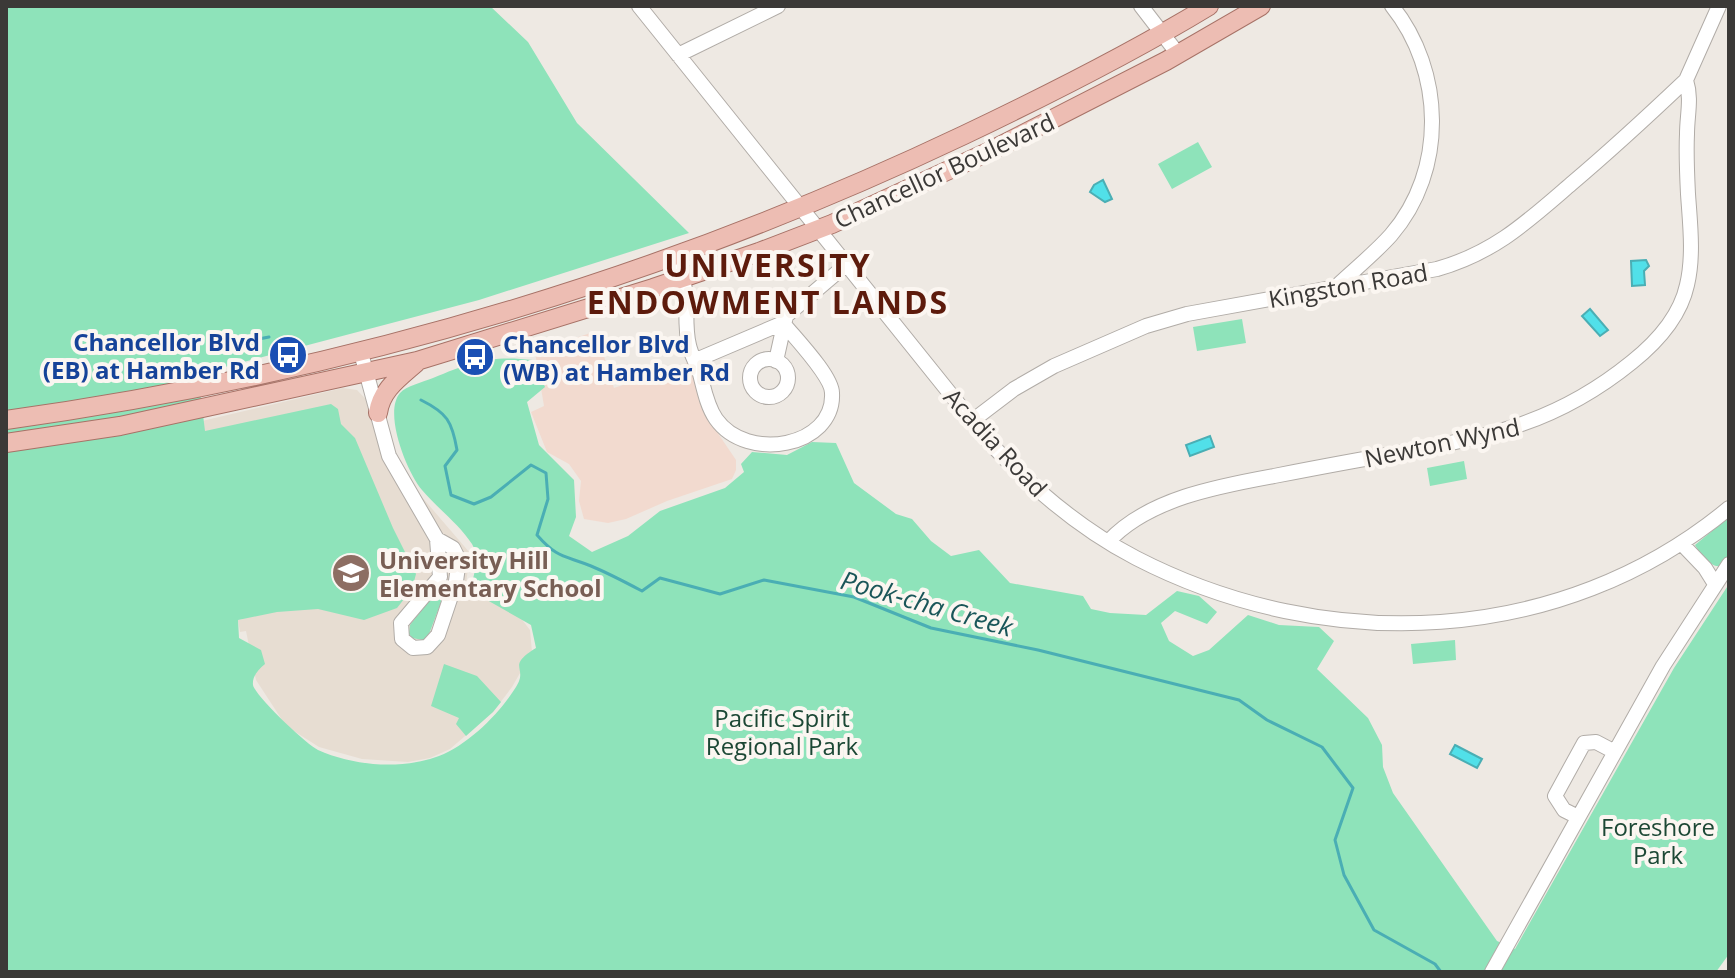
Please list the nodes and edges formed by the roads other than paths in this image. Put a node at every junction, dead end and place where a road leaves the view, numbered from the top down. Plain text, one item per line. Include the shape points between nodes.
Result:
1 (639, 6) edge
2 (778, 6) edge
3 (1141, 6) edge
4 (1209, 6) edge
5 (1261, 6) edge
6 (1392, 6) edge
7 (1719, 6) edge
8 (1164, 33) junction
9 (1178, 54) junction
10 (678, 55) junction
11 (1686, 80) junction
12 (801, 208) junction
13 (818, 230) junction
14 (676, 255) junction
15 (847, 264) junction
16 (718, 266) junction
17 (682, 278) junction
18 (1337, 286) junction
19 (783, 323) junction
20 (361, 353) junction
21 (696, 360) junction
22 (417, 361) junction
23 (776, 361) dead end
24 (367, 374) junction
25 (378, 413) junction
26 (6, 420) edge
27 (972, 421) junction
28 (6, 443) edge
29 (1729, 508) edge
30 (437, 539) junction
31 (1108, 542) junction
32 (1682, 544) junction
33 (1729, 564) edge
34 (440, 577) junction
35 (456, 581) junction
36 (1715, 584) junction
37 (1615, 752) junction
38 (1578, 817) junction
39 (1492, 972) edge

1 - 10 street, Acadia Road
2 - 10 street
3 - 8 street
4 - 8 main road, Chancellor Boulevard
5 - 9 main road, Chancellor Boulevard
6 - 18 street via 1418,47 1427,74 1431,148 1420,186 1392,234
7 - 11 street, Newton Wynd
8 - 9 street
8 - 12 main road, Chancellor Boulevard via 915,159
9 - 13 main road, Chancellor Boulevard via 990,151
10 - 12 street, Acadia Road
11 - 18 street, Kingston Road via 1524,226 1494,246 1437,269
11 - 31 street, Newton Wynd via 1687,285 1660,338 1625,368 1575,402 1524,425 1471,440 1222,485 1146,514
12 - 13 street, Acadia Road
12 - 14 main road, Chancellor Boulevard
12 - 16 main road via 791,226
13 - 15 street, Acadia Road
13 - 16 main road, Chancellor Boulevard
14 - 17 street
14 - 20 main road, Chancellor Boulevard via 569,293
15 - 19 street
15 - 27 street, Acadia Road
16 - 17 main road, Chancellor Boulevard
17 - 21 street via 689,346
17 - 22 main road, Chancellor Boulevard
18 - 27 street, Kingston Road via 1146,326 1054,366
19 - 21 street
19 - 21 street via 833,392 827,415 812,432 786,444 761,446 736,438 717,421
19 - 23 street
20 - 24 street
20 - 26 main road, Chancellor Boulevard via 159,397
22 - 24 main road, Chancellor Boulevard
22 - 25 main road via 386,390
24 - 25 street
24 - 28 main road, Chancellor Boulevard via 120,426
25 - 30 street via 389,456
27 - 31 street, Acadia Road via 1028,481
29 - 32 street, Acadia Road
30 - 34 street
30 - 35 street via 453,548 459,560
31 - 32 street, Acadia Road via 1228,598 1292,615 1399,624 1476,619 1558,600
32 - 36 street
33 - 36 street
34 - 35 street
34 - 35 street via 401,623 402,639 413,648 427,647 438,635
36 - 37 street
37 - 38 street
37 - 38 street via 1596,742 1584,743 1562,780 1555,796 1564,810
38 - 39 street

